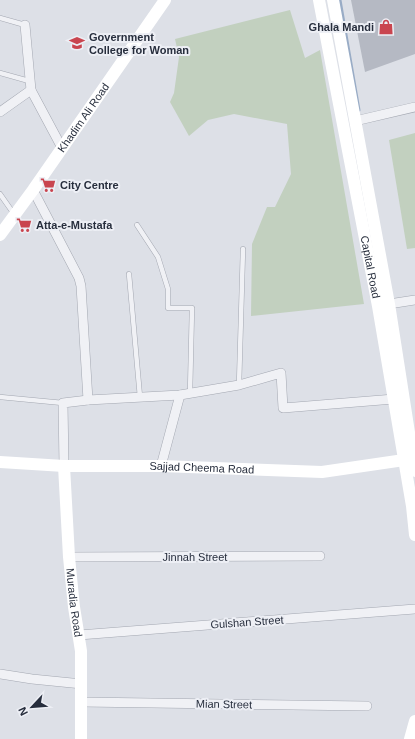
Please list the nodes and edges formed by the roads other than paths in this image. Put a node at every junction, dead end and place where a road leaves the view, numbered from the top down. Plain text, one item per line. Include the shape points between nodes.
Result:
1 (165, 0) edge
2 (319, 0) edge
3 (333, 0) edge
4 (0, 18) edge
5 (25, 24) joint
6 (0, 73) edge
7 (30, 86) junction
8 (415, 107) edge
9 (0, 112) edge
10 (355, 121) junction
11 (62, 148) junction
12 (33, 190) junction
13 (0, 194) edge
14 (15, 215) junction
15 (137, 224) dead end
16 (0, 235) edge
17 (243, 250) dead end
18 (129, 274) dead end
19 (415, 300) edge
20 (384, 305) junction
21 (239, 385) junction
22 (190, 393) junction
23 (180, 395) junction
24 (0, 397) edge
25 (140, 397) junction
26 (394, 399) junction
27 (88, 400) junction
28 (63, 403) junction
29 (0, 462) edge
30 (412, 464) edge
31 (64, 466) junction
32 (161, 466) junction
33 (413, 506) edge
34 (415, 535) edge
35 (320, 556) dead end
36 (69, 557) junction
37 (415, 609) edge
38 (79, 635) junction
39 (0, 674) edge
40 (82, 684) junction
41 (82, 702) junction
42 (367, 706) dead end
43 (415, 721) edge
44 (81, 739) edge
45 (410, 739) edge

1 - 11 street, Khadim Ali Road
2 - 20 street, Capital Road
3 - 10 street
4 - 5 lane
5 - 7 street
6 - 7 lane
7 - 9 street
7 - 11 street
8 - 10 street
10 - 20 street
11 - 12 street, Khadim Ali Road
12 - 14 street, Khadim Ali Road
12 - 27 street via 79,278
13 - 14 lane
14 - 16 street, Khadim Ali Road
15 - 22 lane via 158,257 168,289 168,308 192,308
17 - 21 lane
18 - 25 lane
19 - 20 street
20 - 26 street, Capital Road
20 - 30 street
21 - 22 street
21 - 26 street via 281,373 283,408
22 - 23 street
23 - 25 street
23 - 32 street
24 - 28 lane
25 - 27 street
26 - 30 street, Capital Road
27 - 28 street
28 - 31 street
29 - 31 street, Sajjad Cheema Road
30 - 32 street, Sajjad Cheema Road via 322,472
30 - 33 street, Capital Road
31 - 32 street, Sajjad Cheema Road
31 - 36 street, Muradia Road
33 - 34 street, Capital Road
35 - 36 street, Jinnah Street
36 - 38 street, Muradia Road
37 - 38 street, Gulshan Street
38 - 40 street, Muradia Road
39 - 40 street via 32,680
40 - 41 street, Muradia Road
41 - 42 street, Mian Street
41 - 44 street, Muradia Road
43 - 45 street

